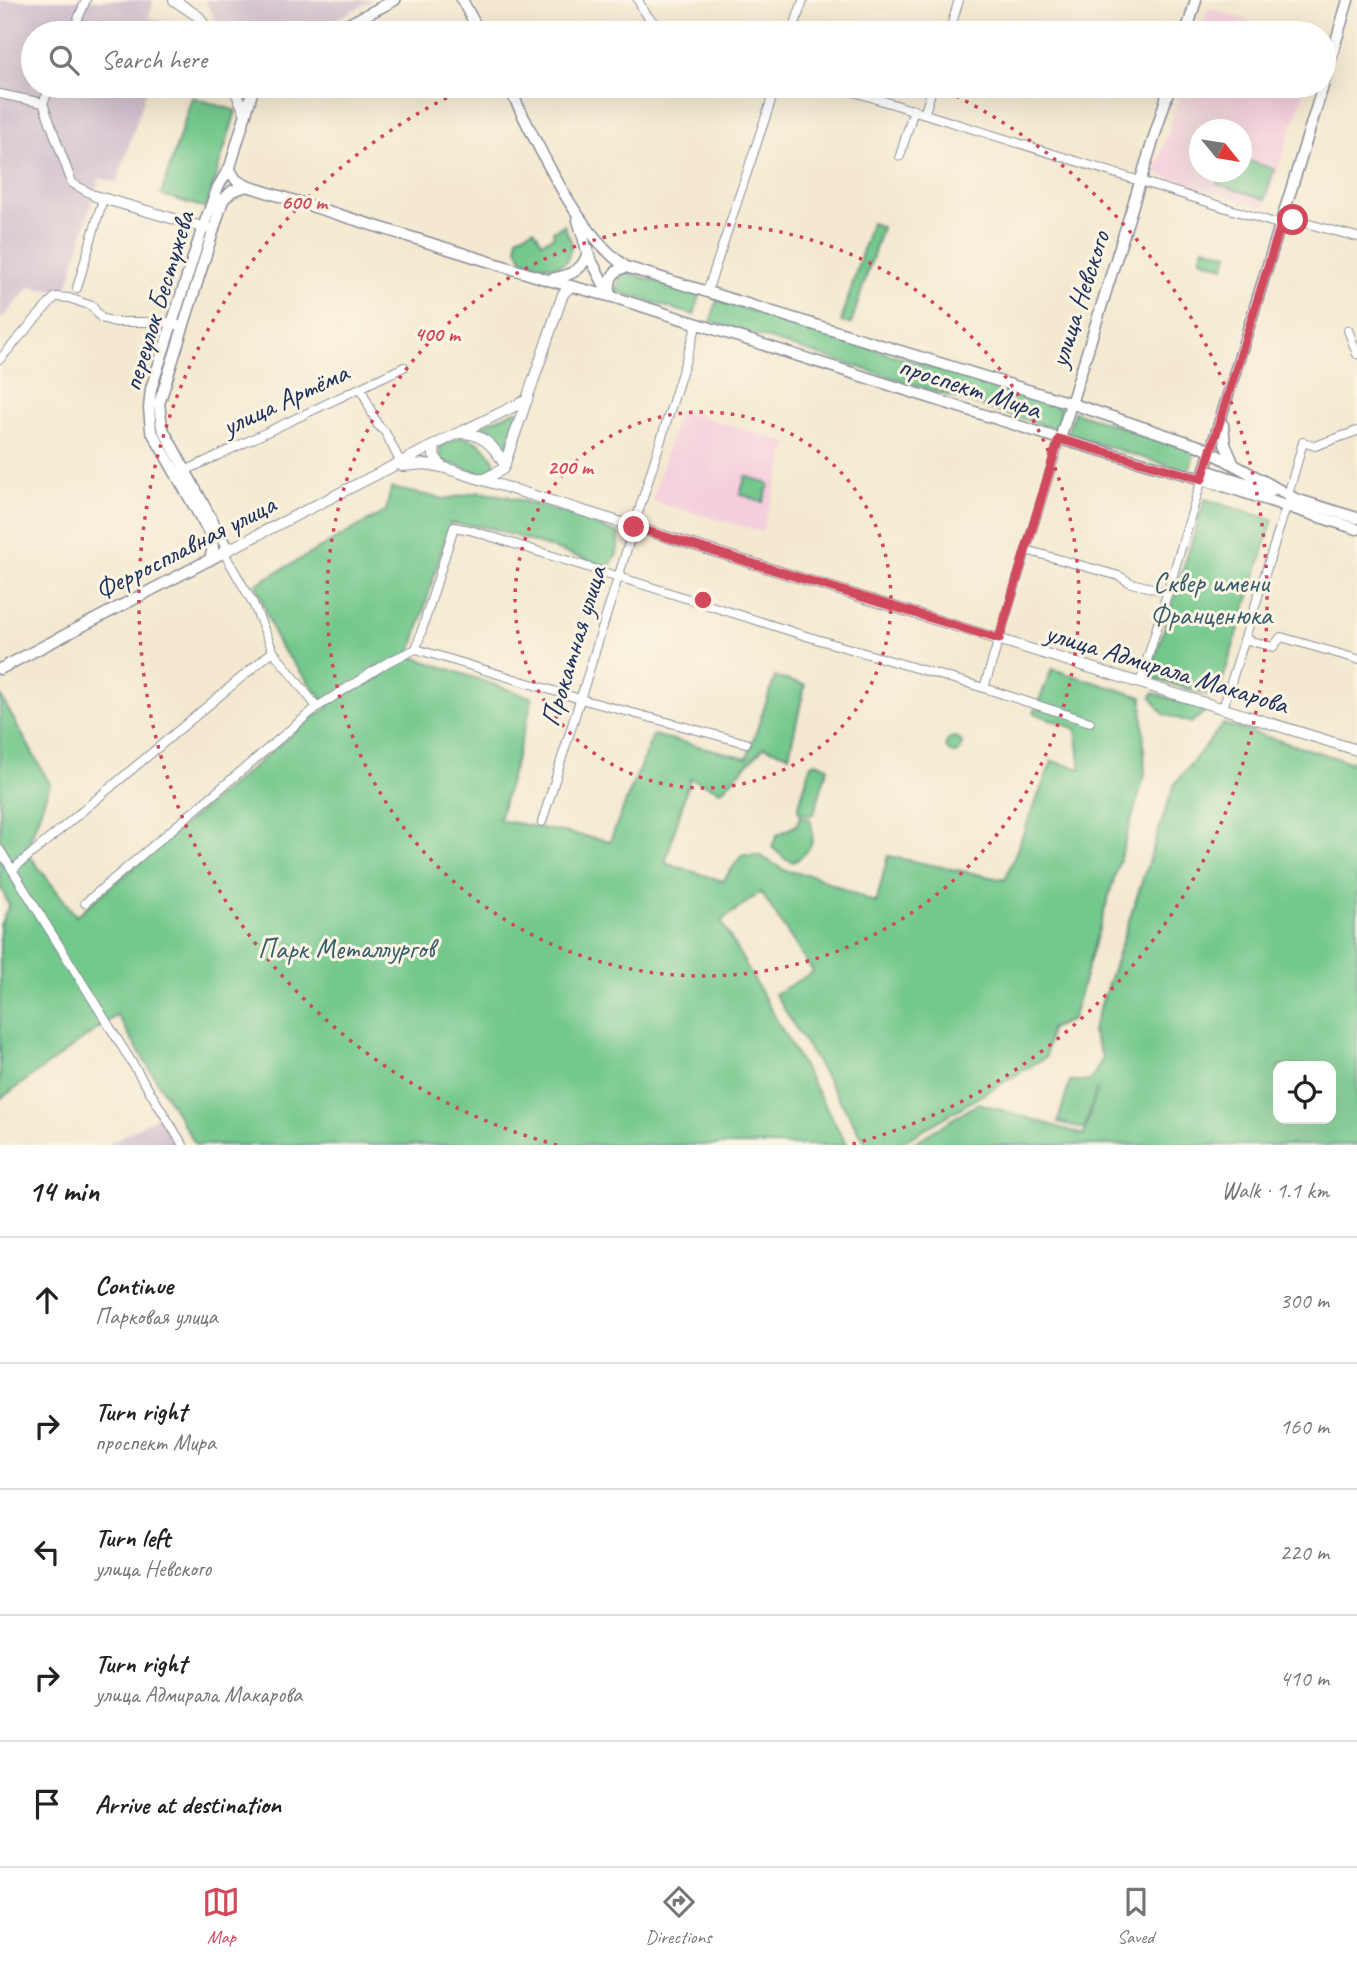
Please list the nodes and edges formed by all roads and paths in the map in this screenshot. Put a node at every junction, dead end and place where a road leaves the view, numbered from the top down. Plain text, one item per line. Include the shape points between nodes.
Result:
1 (86, 0) edge
2 (174, 0) edge
3 (395, 0) edge
4 (462, 0) edge
5 (638, 0) edge
6 (803, 0) edge
7 (959, 0) edge
8 (1196, 0) edge
9 (1349, 0) edge
10 (77, 21) edge
11 (202, 21) edge
12 (354, 21) edge
13 (473, 21) edge
14 (650, 21) edge
15 (796, 21) edge
16 (953, 21) edge
17 (1190, 21) edge
18 (1336, 42) edge
19 (0, 94) edge
20 (45, 98) edge
21 (238, 98) edge
22 (249, 98) edge
23 (514, 98) edge
24 (772, 98) edge
25 (876, 98) edge
26 (929, 98) edge
27 (1166, 98) edge
28 (1319, 98) edge
29 (43, 103) junction
30 (914, 109) junction
31 (244, 112) junction
32 (925, 112) junction
33 (900, 156) dead end
34 (229, 168) junction
35 (1141, 180) junction
36 (247, 186) junction
37 (99, 198) junction
38 (223, 200) junction
39 (576, 214) junction
40 (1282, 221) junction
41 (208, 229) junction
42 (590, 231) junction
43 (1357, 237) edge
44 (588, 254) junction
45 (582, 266) junction
46 (626, 267) junction
47 (548, 280) junction
48 (77, 288) dead end
49 (567, 290) junction
50 (706, 292) junction
51 (610, 296) junction
52 (698, 324) junction
53 (177, 325) junction
54 (1348, 330) dead end
55 (1357, 354) edge
56 (0, 359) edge
57 (404, 367) dead end
58 (361, 388) junction
59 (527, 400) junction
60 (1070, 403) junction
61 (1223, 418) junction
62 (1357, 431) edge
63 (458, 433) junction
64 (1059, 439) junction
65 (435, 445) junction
66 (1212, 453) junction
67 (396, 465) junction
68 (1234, 465) junction
69 (442, 467) junction
70 (504, 467) junction
71 (185, 471) junction
72 (1204, 475) junction
73 (483, 480) junction
74 (514, 489) junction
75 (1289, 500) junction
76 (1357, 518) edge
77 (634, 527) junction
78 (1357, 528) edge
79 (1026, 550) junction
80 (227, 552) junction
81 (209, 561) junction
82 (619, 576) junction
83 (1168, 592) junction
84 (999, 639) junction
85 (1244, 639) junction
86 (416, 649) junction
87 (273, 651) junction
88 (1357, 659) edge
89 (0, 669) edge
90 (1140, 683) junction
91 (984, 688) junction
92 (580, 699) junction
93 (317, 707) junction
94 (1223, 708) junction
95 (1090, 722) dead end
96 (746, 743) dead end
97 (1357, 750) edge
98 (542, 822) dead end
99 (0, 850) edge
100 (12, 870) junction
101 (85, 903) dead end
102 (183, 1145) edge

1 - 10 street
2 - 11 street
3 - 12 main road
4 - 13 main road
5 - 14 street
6 - 15 street
7 - 16 street
8 - 17 main road
9 - 18 main road
19 - 29 street
20 - 29 street
21 - 31 street
22 - 31 main road
23 - 39 main road
24 - 50 street
25 - 30 street
26 - 32 street
27 - 35 main road, улица Невского
28 - 40 main road
29 - 37 street via 72,183
30 - 32 street
30 - 33 street
31 - 34 main road
32 - 35 street
34 - 36 main road via 236,180
34 - 38 main road
34 - 41 main road, переулок Бестужева via 218,187
35 - 40 street
35 - 60 main road, улица Невского
36 - 38 main road, переулок Бестужева
36 - 47 main road, проспект Мира
37 - 41 street
37 - 48 street
38 - 41 main road, переулок Бестужева
39 - 42 main road, проспект Мира
39 - 44 main road
40 - 43 street
40 - 61 main road
41 - 53 main road, переулок Бестужева
42 - 44 main road
42 - 46 main road, проспект Мира
44 - 45 main road
44 - 51 main road
45 - 47 main road via 567,276
45 - 49 main road
46 - 50 main road, проспект Мира
46 - 51 main road via 611,277
47 - 49 main road, проспект Мира
49 - 51 main road, проспект Мира
49 - 59 street
50 - 60 main road, проспект Мира
51 - 52 main road, проспект Мира
52 - 64 main road, проспект Мира
52 - 77 street, Прокатная улица
53 - 56 street via 115,322 101,318 92,306 55,297
53 - 71 main road, переулок Бестужева via 159,404 162,427
53 - 81 main road, переулок Бестужева via 151,389 150,430 211,536
54 - 55 street
57 - 58 street, улица Артёма
58 - 67 street via 377,424 386,432
58 - 71 street, улица Артёма
59 - 63 street
59 - 70 street
60 - 64 main road, улица Невского
60 - 66 main road, проспект Мира
61 - 66 main road
61 - 68 main road via 1225,444
62 - 75 street via 1315,446 1303,443
63 - 65 street, Ферросплавная улица
63 - 70 street via 486,440
64 - 72 main road, проспект Мира
64 - 79 street, улица Невского
65 - 67 street, Ферросплавная улица
65 - 69 street via 433,456
66 - 68 main road, проспект Мира
66 - 72 main road
67 - 69 street
67 - 80 street, Ферросплавная улица
68 - 75 main road, проспект Мира
69 - 73 street, улица Адмирала Макарова
70 - 73 street
70 - 74 street
71 - 80 main road, переулок Бестужева
72 - 75 main road, проспект Мира
72 - 83 street
73 - 74 street, улица Адмирала Макарова
74 - 77 street, улица Адмирала Макарова
75 - 76 main road, проспект Мира
75 - 78 main road, проспект Мира
75 - 85 street
77 - 82 street, Прокатная улица
77 - 84 street, улица Адмирала Макарова
79 - 83 street
79 - 84 street, улица Невского
80 - 81 main road, Ферросплавная улица
80 - 87 street
81 - 89 main road, Ферросплавная улица
82 - 86 street via 454,527
82 - 91 street
82 - 92 street, Прокатная улица
83 - 90 street
84 - 90 street, улица Адмирала Макарова
84 - 91 street, улица Невского
85 - 88 street via 1273,647 1281,637
85 - 94 street
86 - 92 street
86 - 93 street
87 - 93 street
87 - 100 street
90 - 94 street, улица Адмирала Макарова
91 - 95 street
92 - 96 street
92 - 98 street, Прокатная улица
93 - 101 street
94 - 97 street, улица Адмирала Макарова
99 - 100 street
100 - 102 street

